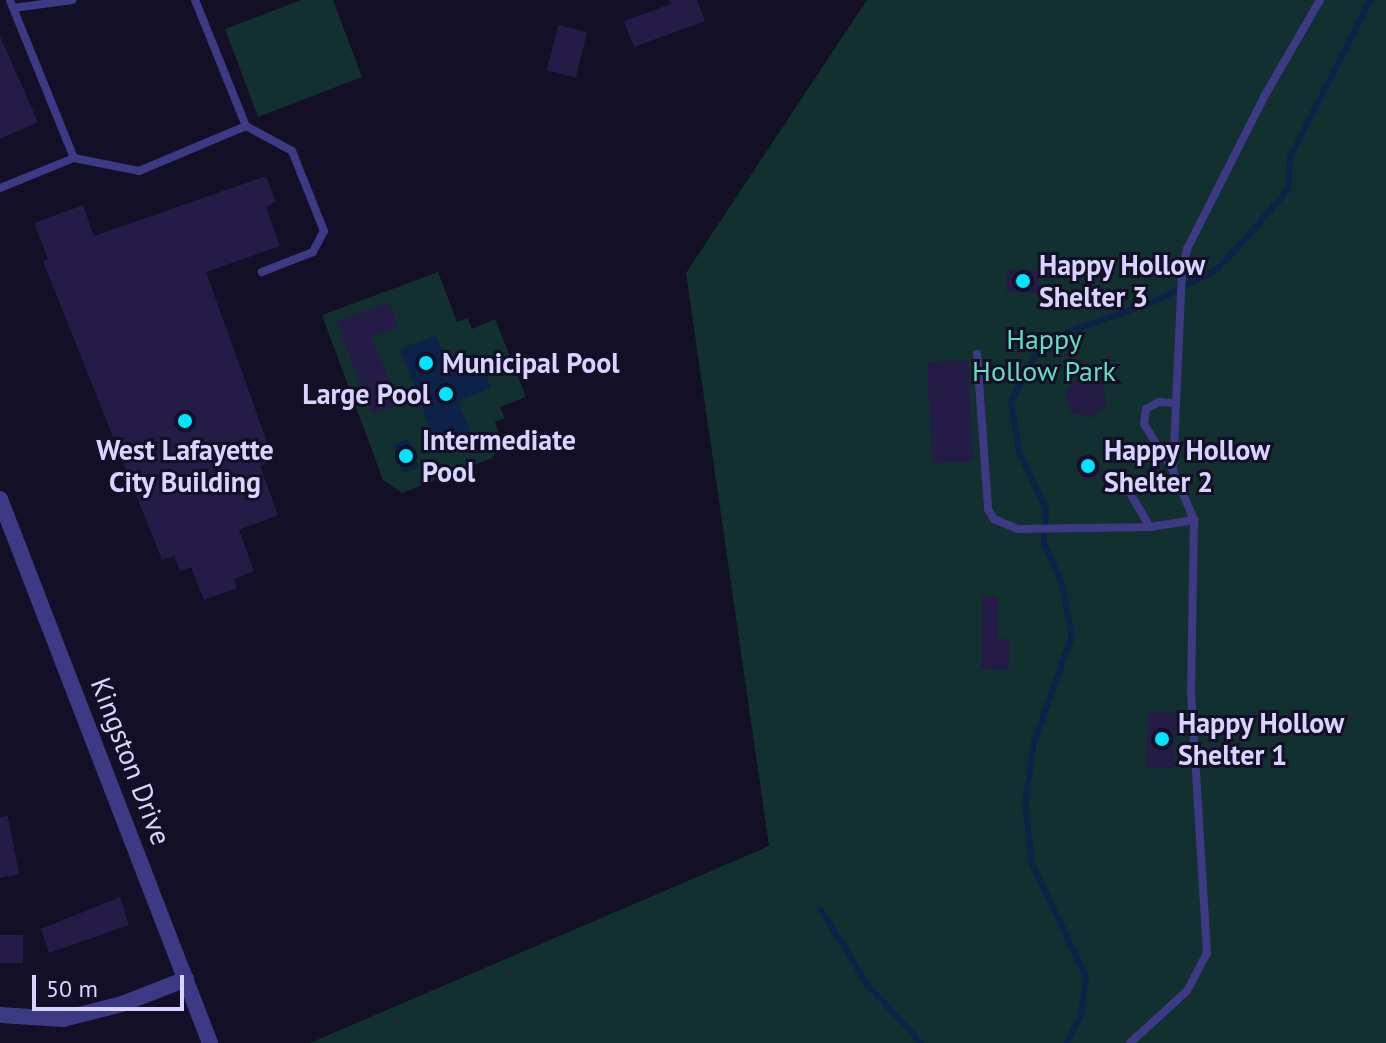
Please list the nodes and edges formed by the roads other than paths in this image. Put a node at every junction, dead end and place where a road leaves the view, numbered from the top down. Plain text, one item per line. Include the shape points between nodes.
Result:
1 (72, 0) edge
2 (195, 0) edge
3 (1320, 0) edge
4 (11, 4) edge
5 (246, 126) junction
6 (74, 158) junction
7 (0, 188) edge
8 (262, 272) dead end
9 (977, 354) dead end
10 (1175, 403) junction
11 (1173, 470) junction
12 (1121, 478) dead end
13 (0, 499) edge
14 (1194, 520) junction
15 (1150, 527) junction
16 (186, 979) junction
17 (0, 1015) edge
18 (210, 1043) edge
19 (1130, 1043) edge

1 - 4 lane
2 - 5 lane
3 - 10 lane via 1187,249
4 - 6 lane
5 - 6 lane via 139,171
5 - 8 lane via 292,151 324,231 313,252
6 - 7 lane
9 - 15 lane via 988,509 1004,527
10 - 11 lane
10 - 11 lane via 1159,402 1146,409 1144,424
11 - 14 lane
12 - 15 lane
13 - 16 street, Kingston Drive
14 - 15 lane
14 - 19 lane via 1191,693 1207,953 1187,991
16 - 17 street via 63,1019
16 - 18 street, Kingston Drive

